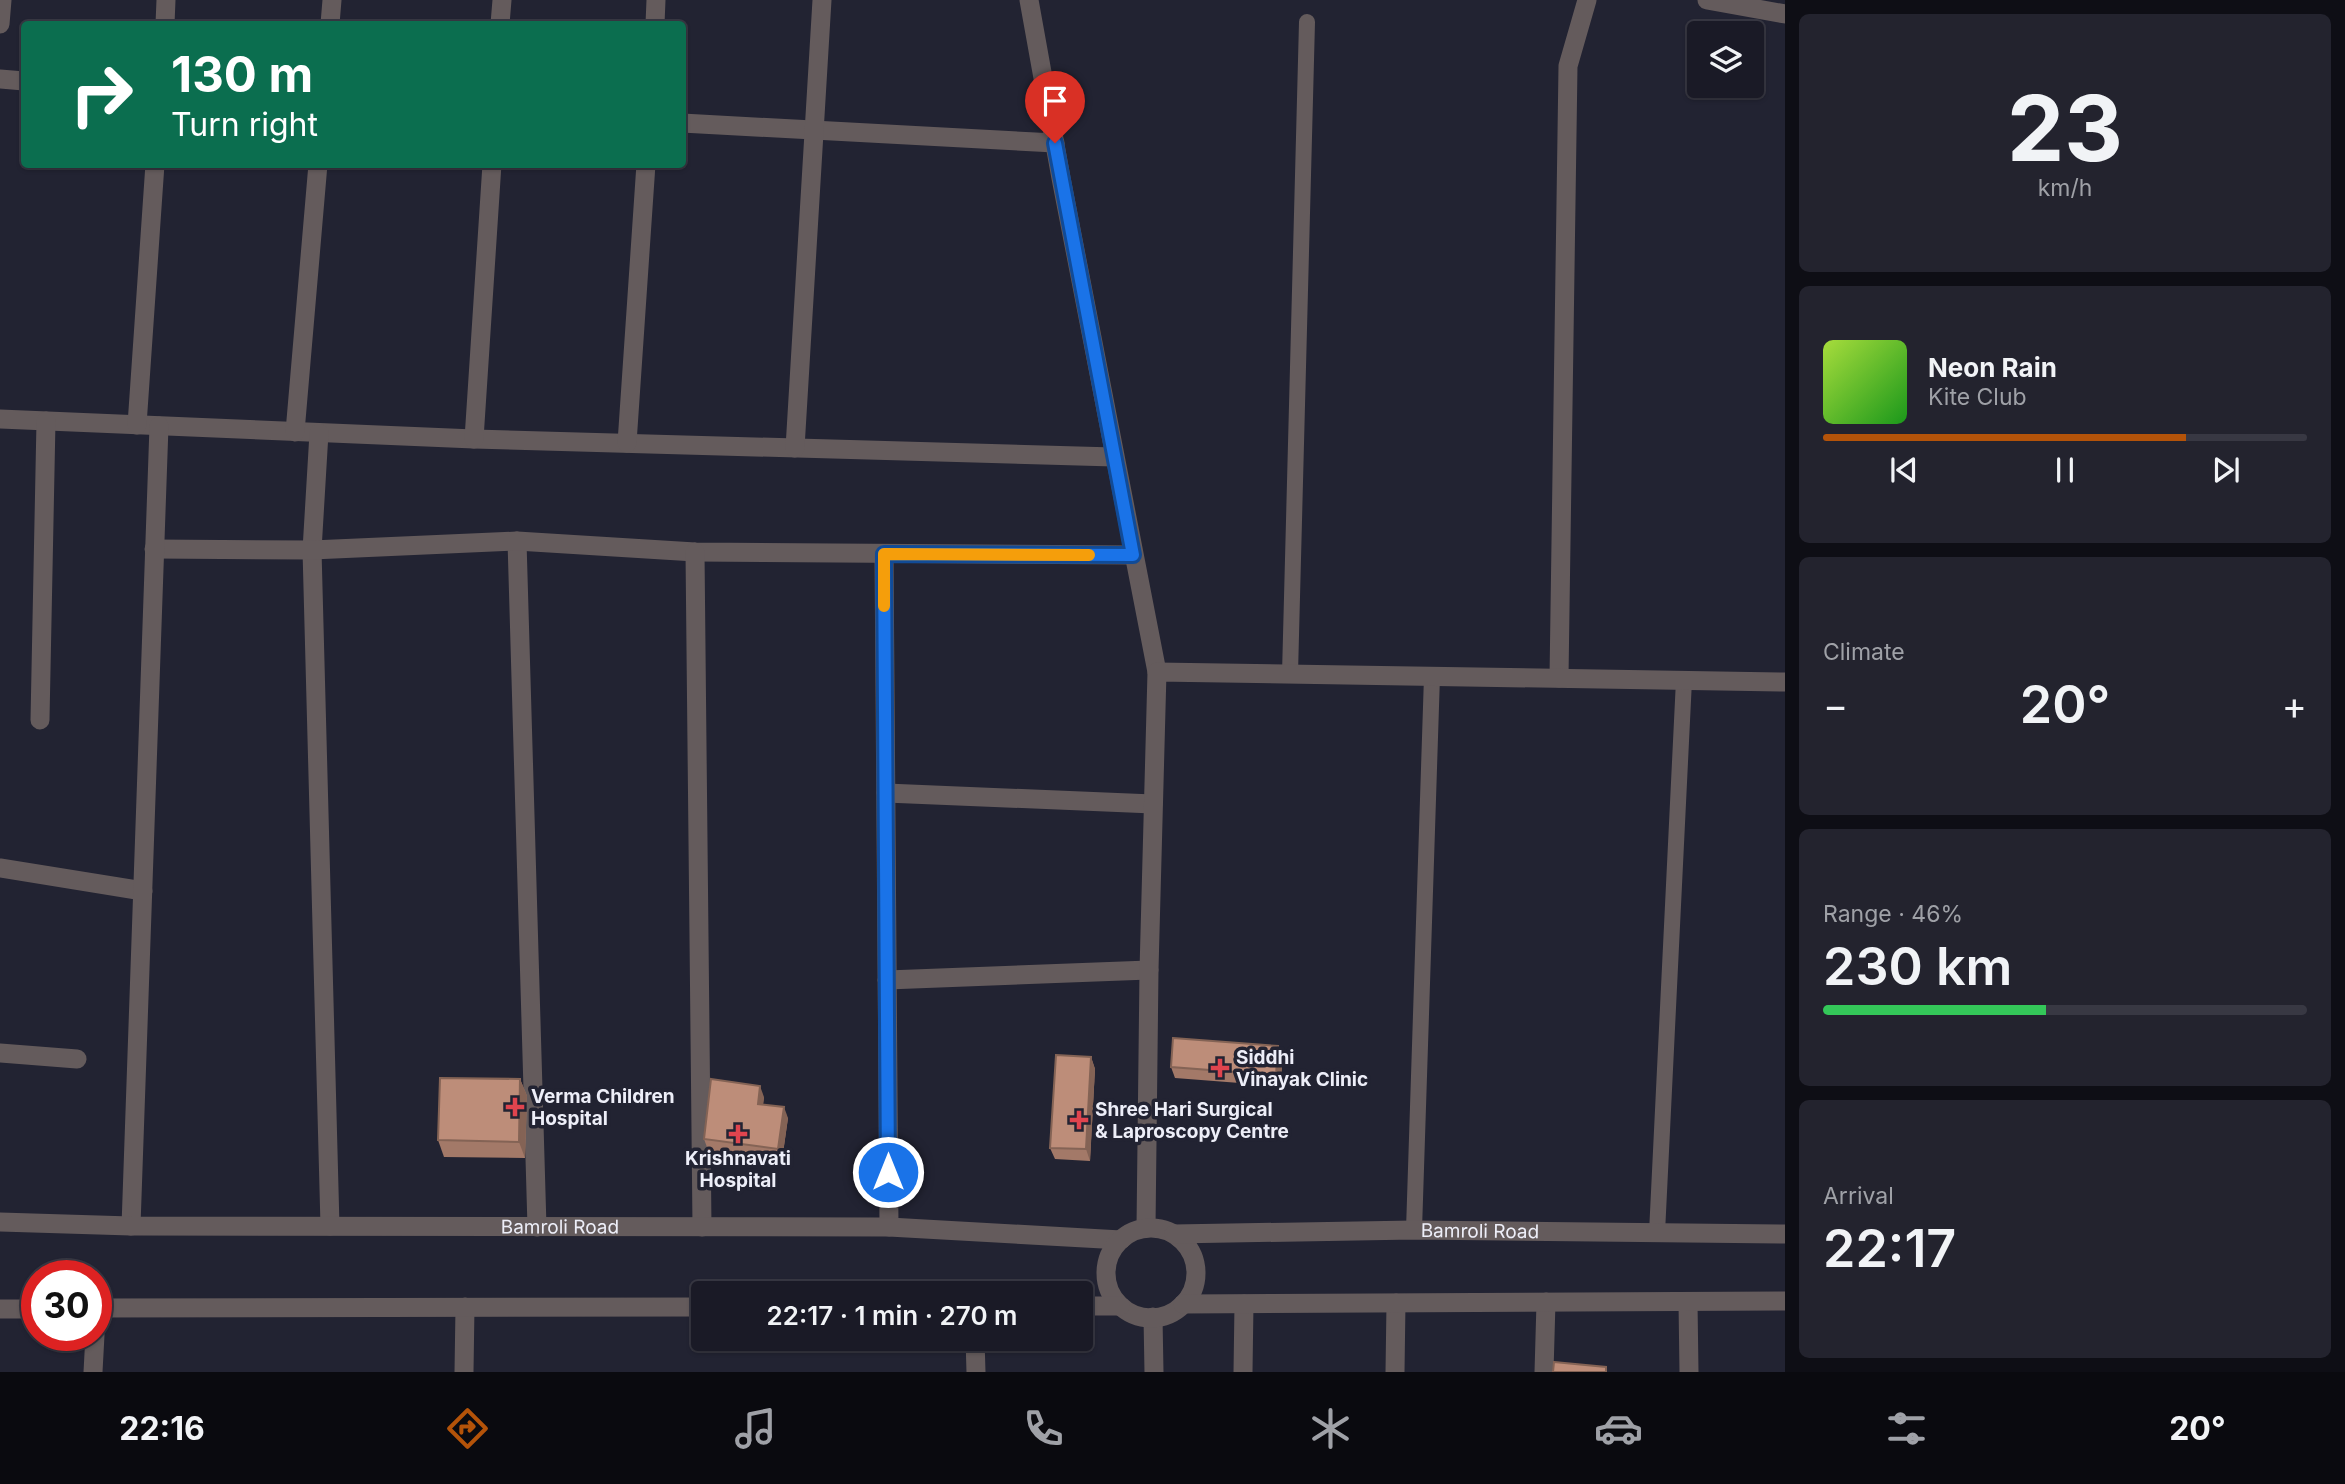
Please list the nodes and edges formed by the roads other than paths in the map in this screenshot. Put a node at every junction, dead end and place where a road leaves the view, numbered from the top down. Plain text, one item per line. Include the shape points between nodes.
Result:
1 (2, 0) edge
2 (166, 0) edge
3 (332, 0) edge
4 (502, 0) edge
5 (656, 0) edge
6 (822, 0) edge
7 (1029, 0) edge
8 (1587, 0) edge
9 (1707, 0) edge
10 (1785, 14) edge
11 (165, 21) edge
12 (330, 21) edge
13 (500, 21) edge
14 (655, 21) edge
15 (1307, 22) dead end
16 (0, 24) edge
17 (0, 79) edge
18 (21, 80) edge
19 (686, 123) edge
20 (815, 129) junction
21 (1055, 143) junction
22 (155, 168) edge
23 (318, 168) edge
24 (492, 168) edge
25 (646, 168) edge
26 (0, 419) edge
27 (46, 421) junction
28 (137, 425) junction
29 (159, 426) junction
30 (295, 432) junction
31 (319, 433) junction
32 (474, 439) junction
33 (627, 443) junction
34 (795, 448) junction
35 (1114, 457) junction
36 (517, 541) junction
37 (154, 549) junction
38 (312, 550) junction
39 (695, 552) junction
40 (884, 554) junction
41 (1133, 555) junction
42 (1157, 672) junction
43 (1290, 674) junction
44 (1432, 676) junction
45 (1559, 678) junction
46 (1684, 680) junction
47 (1785, 682) edge
48 (40, 720) dead end
49 (886, 793) junction
50 (1153, 804) junction
51 (0, 868) edge
52 (143, 891) junction
53 (1149, 970) junction
54 (887, 980) junction
55 (0, 1053) edge
56 (77, 1059) dead end
57 (0, 1222) edge
58 (131, 1226) junction
59 (330, 1226) junction
60 (537, 1227) junction
61 (702, 1227) junction
62 (889, 1227) junction
63 (1146, 1228) junction
64 (1414, 1230) junction
65 (1657, 1233) junction
66 (1174, 1234) junction
67 (1785, 1234) edge
68 (1121, 1240) junction
69 (1785, 1301) edge
70 (1546, 1302) junction
71 (1688, 1302) junction
72 (1396, 1303) junction
73 (1183, 1304) junction
74 (1244, 1304) junction
75 (1093, 1306) edge
76 (1120, 1306) junction
77 (465, 1307) junction
78 (691, 1307) edge
79 (112, 1308) edge
80 (0, 1309) edge
81 (21, 1309) edge
82 (1153, 1317) junction
83 (94, 1351) edge
84 (975, 1351) edge
85 (93, 1372) edge
86 (464, 1372) edge
87 (976, 1372) edge
88 (1154, 1372) edge
89 (1243, 1372) edge
90 (1395, 1372) edge
91 (1544, 1372) edge
92 (1689, 1372) edge

1 - 16 street
2 - 11 street
3 - 12 street
4 - 13 street
5 - 14 street
6 - 20 street
7 - 21 street
8 - 45 street via 1568,66
9 - 10 street
15 - 43 lane
17 - 18 street
19 - 20 street
20 - 21 street
20 - 34 street
21 - 35 street
22 - 28 street
23 - 30 street
24 - 32 street
25 - 33 street
26 - 27 street
27 - 28 street
27 - 48 street
28 - 29 street
29 - 30 street
29 - 37 street
30 - 31 street
31 - 32 street
31 - 38 street
32 - 33 street
33 - 34 street
34 - 35 street
35 - 41 street
36 - 38 street
36 - 39 street
36 - 60 street
37 - 38 street
37 - 52 street
38 - 59 street
39 - 40 street
39 - 61 street
40 - 41 street
40 - 49 street
41 - 42 street
42 - 43 street
42 - 50 street
43 - 44 street
44 - 45 street
44 - 64 lane
45 - 46 street
46 - 47 street
46 - 65 lane
49 - 50 street
49 - 54 street
50 - 53 street
51 - 52 street
52 - 58 street
53 - 54 street
53 - 63 street
54 - 62 street
55 - 56 street
57 - 58 street, Bamroli Road
58 - 59 street, Bamroli Road
59 - 60 street, Bamroli Road
60 - 61 street, Bamroli Road
61 - 62 street, Bamroli Road
62 - 68 street, Bamroli Road
63 - 66 street
63 - 68 street
64 - 65 street, Bamroli Road
64 - 66 street, Bamroli Road
65 - 67 street, Bamroli Road
66 - 73 street via 1185,1243 1196,1269 1195,1285
68 - 76 street via 1112,1251 1106,1278
69 - 71 street
70 - 71 street
70 - 72 street
70 - 91 street
71 - 92 street
72 - 74 street
72 - 90 street
73 - 74 street
73 - 82 street via 1163,1317
74 - 89 street
75 - 76 street
76 - 82 street via 1133,1315
77 - 78 street
77 - 79 street
77 - 86 street
80 - 81 street
82 - 88 street
83 - 85 street
84 - 87 street

